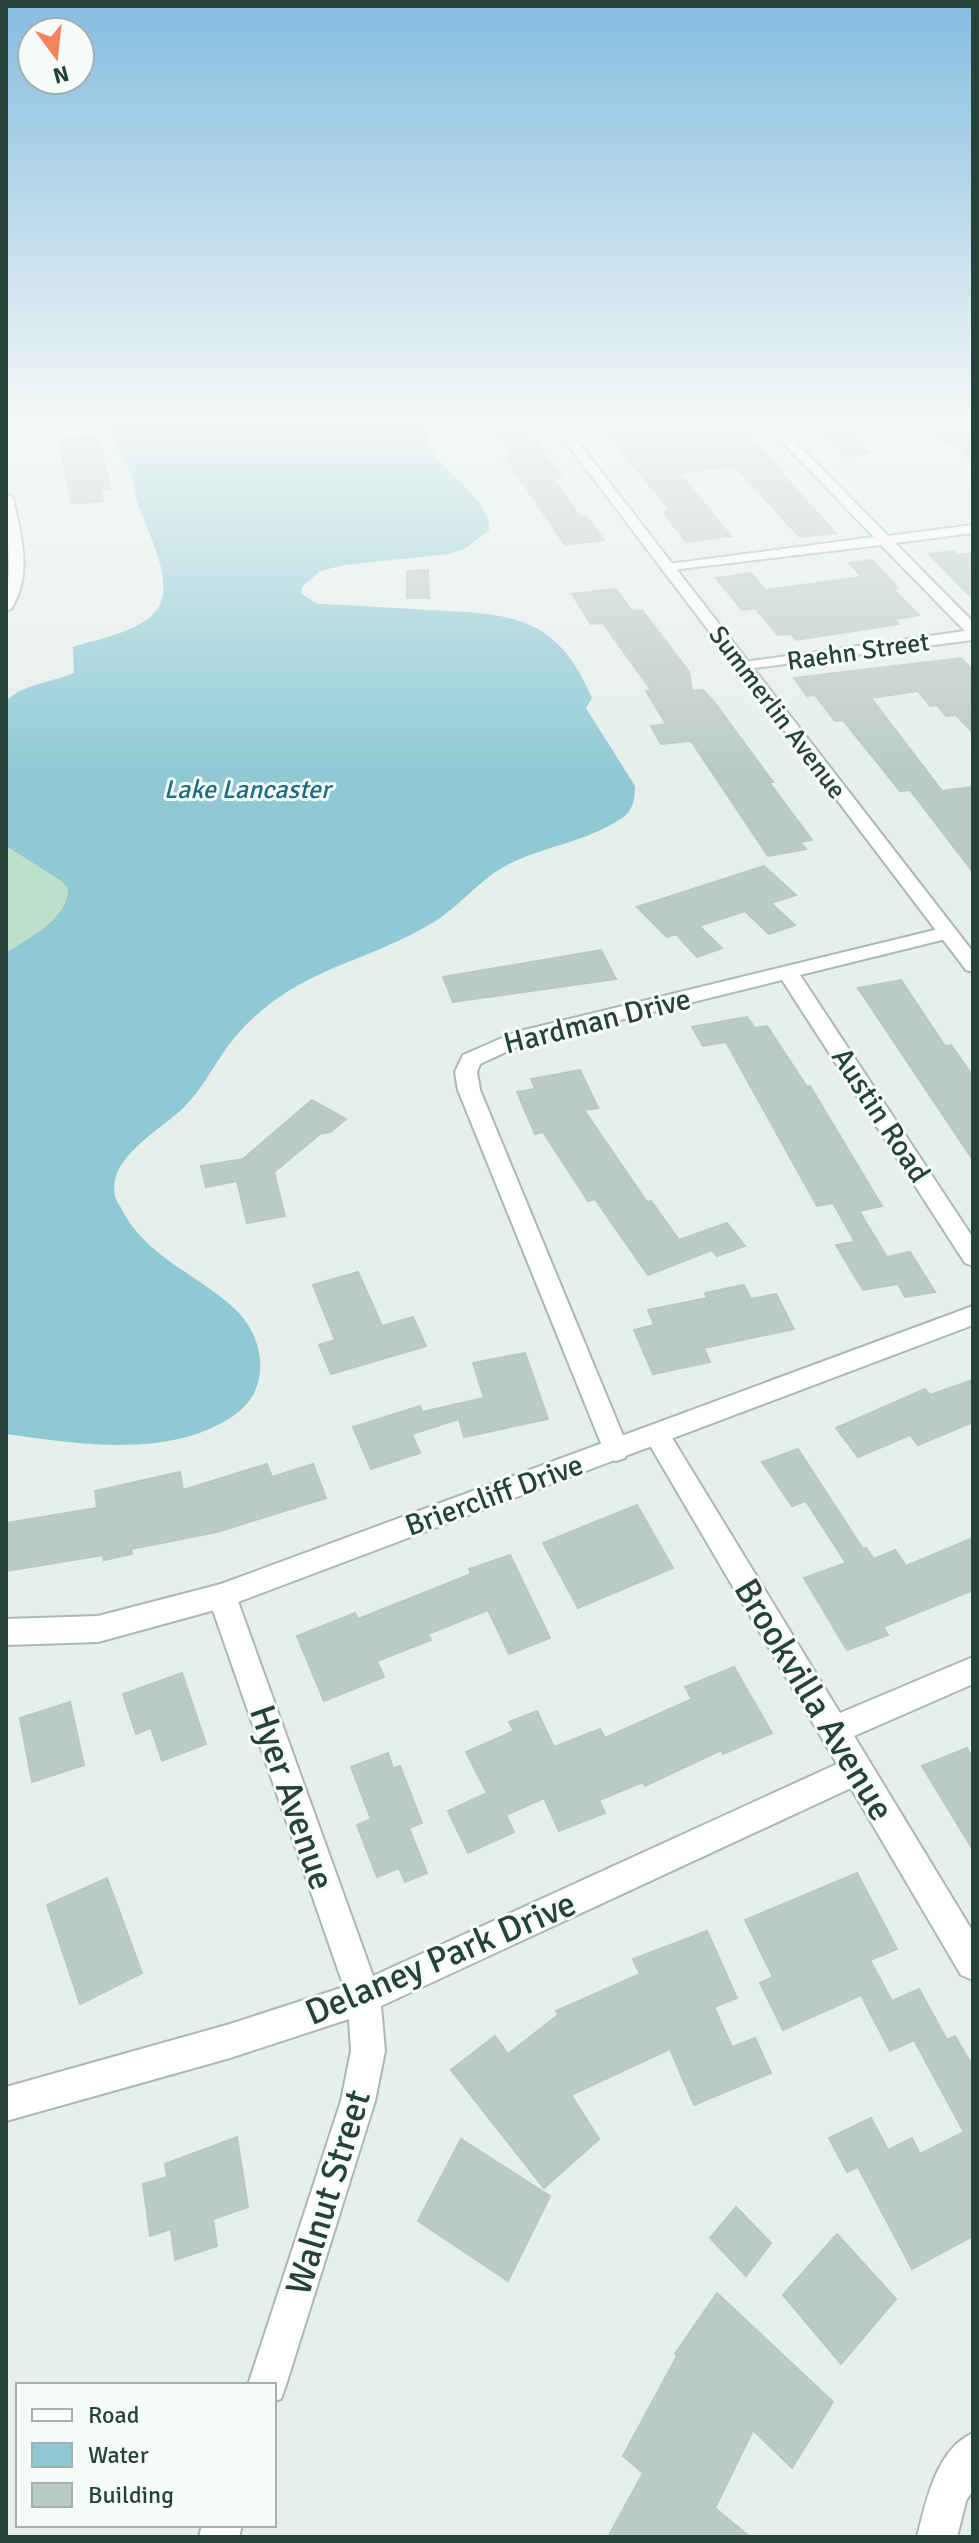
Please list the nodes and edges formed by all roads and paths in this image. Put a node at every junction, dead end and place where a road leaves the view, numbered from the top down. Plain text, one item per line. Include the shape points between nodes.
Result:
1 (9, 539) edge
2 (646, 539) edge
3 (895, 539) edge
4 (884, 540) junction
5 (11, 563) edge
6 (668, 568) junction
7 (6, 606) edge
8 (973, 633) edge
9 (744, 667) junction
10 (947, 933) junction
11 (973, 966) edge
12 (788, 973) junction
13 (973, 1257) edge
14 (973, 1315) edge
15 (657, 1435) junction
16 (616, 1450) junction
17 (222, 1596) junction
18 (6, 1632) edge
19 (973, 1670) edge
20 (833, 1731) junction
21 (858, 1770) junction
22 (973, 1963) edge
23 (364, 1997) junction
24 (6, 2104) edge
25 (268, 2383) edge
26 (973, 2453) edge
27 (937, 2537) edge

1 - 5 street
2 - 6 street, Summerlin Avenue
3 - 4 street
4 - 6 street
4 - 8 street
5 - 7 street via 16,583
6 - 9 street, Summerlin Avenue
8 - 9 street, Raehn Street
9 - 10 street, Summerlin Avenue
10 - 11 street, Summerlin Avenue
10 - 12 street, Hardman Drive
12 - 13 street, Austin Road
12 - 16 street, Hardman Drive via 516,1039 471,1060 466,1072
14 - 15 street, Briercliff Drive
15 - 16 street, Briercliff Drive
15 - 20 street, Brookvilla Avenue
16 - 17 street, Briercliff Drive
17 - 18 street, Briercliff Drive via 98,1629
17 - 23 street, Hyer Avenue
19 - 20 street
20 - 21 street, Brookvilla Avenue
21 - 22 street, Brookvilla Avenue
21 - 23 street, Delaney Park Drive
23 - 24 street, Delaney Park Drive
23 - 25 street, Walnut Street via 368,2051 358,2101
26 - 27 street via 948,2493

